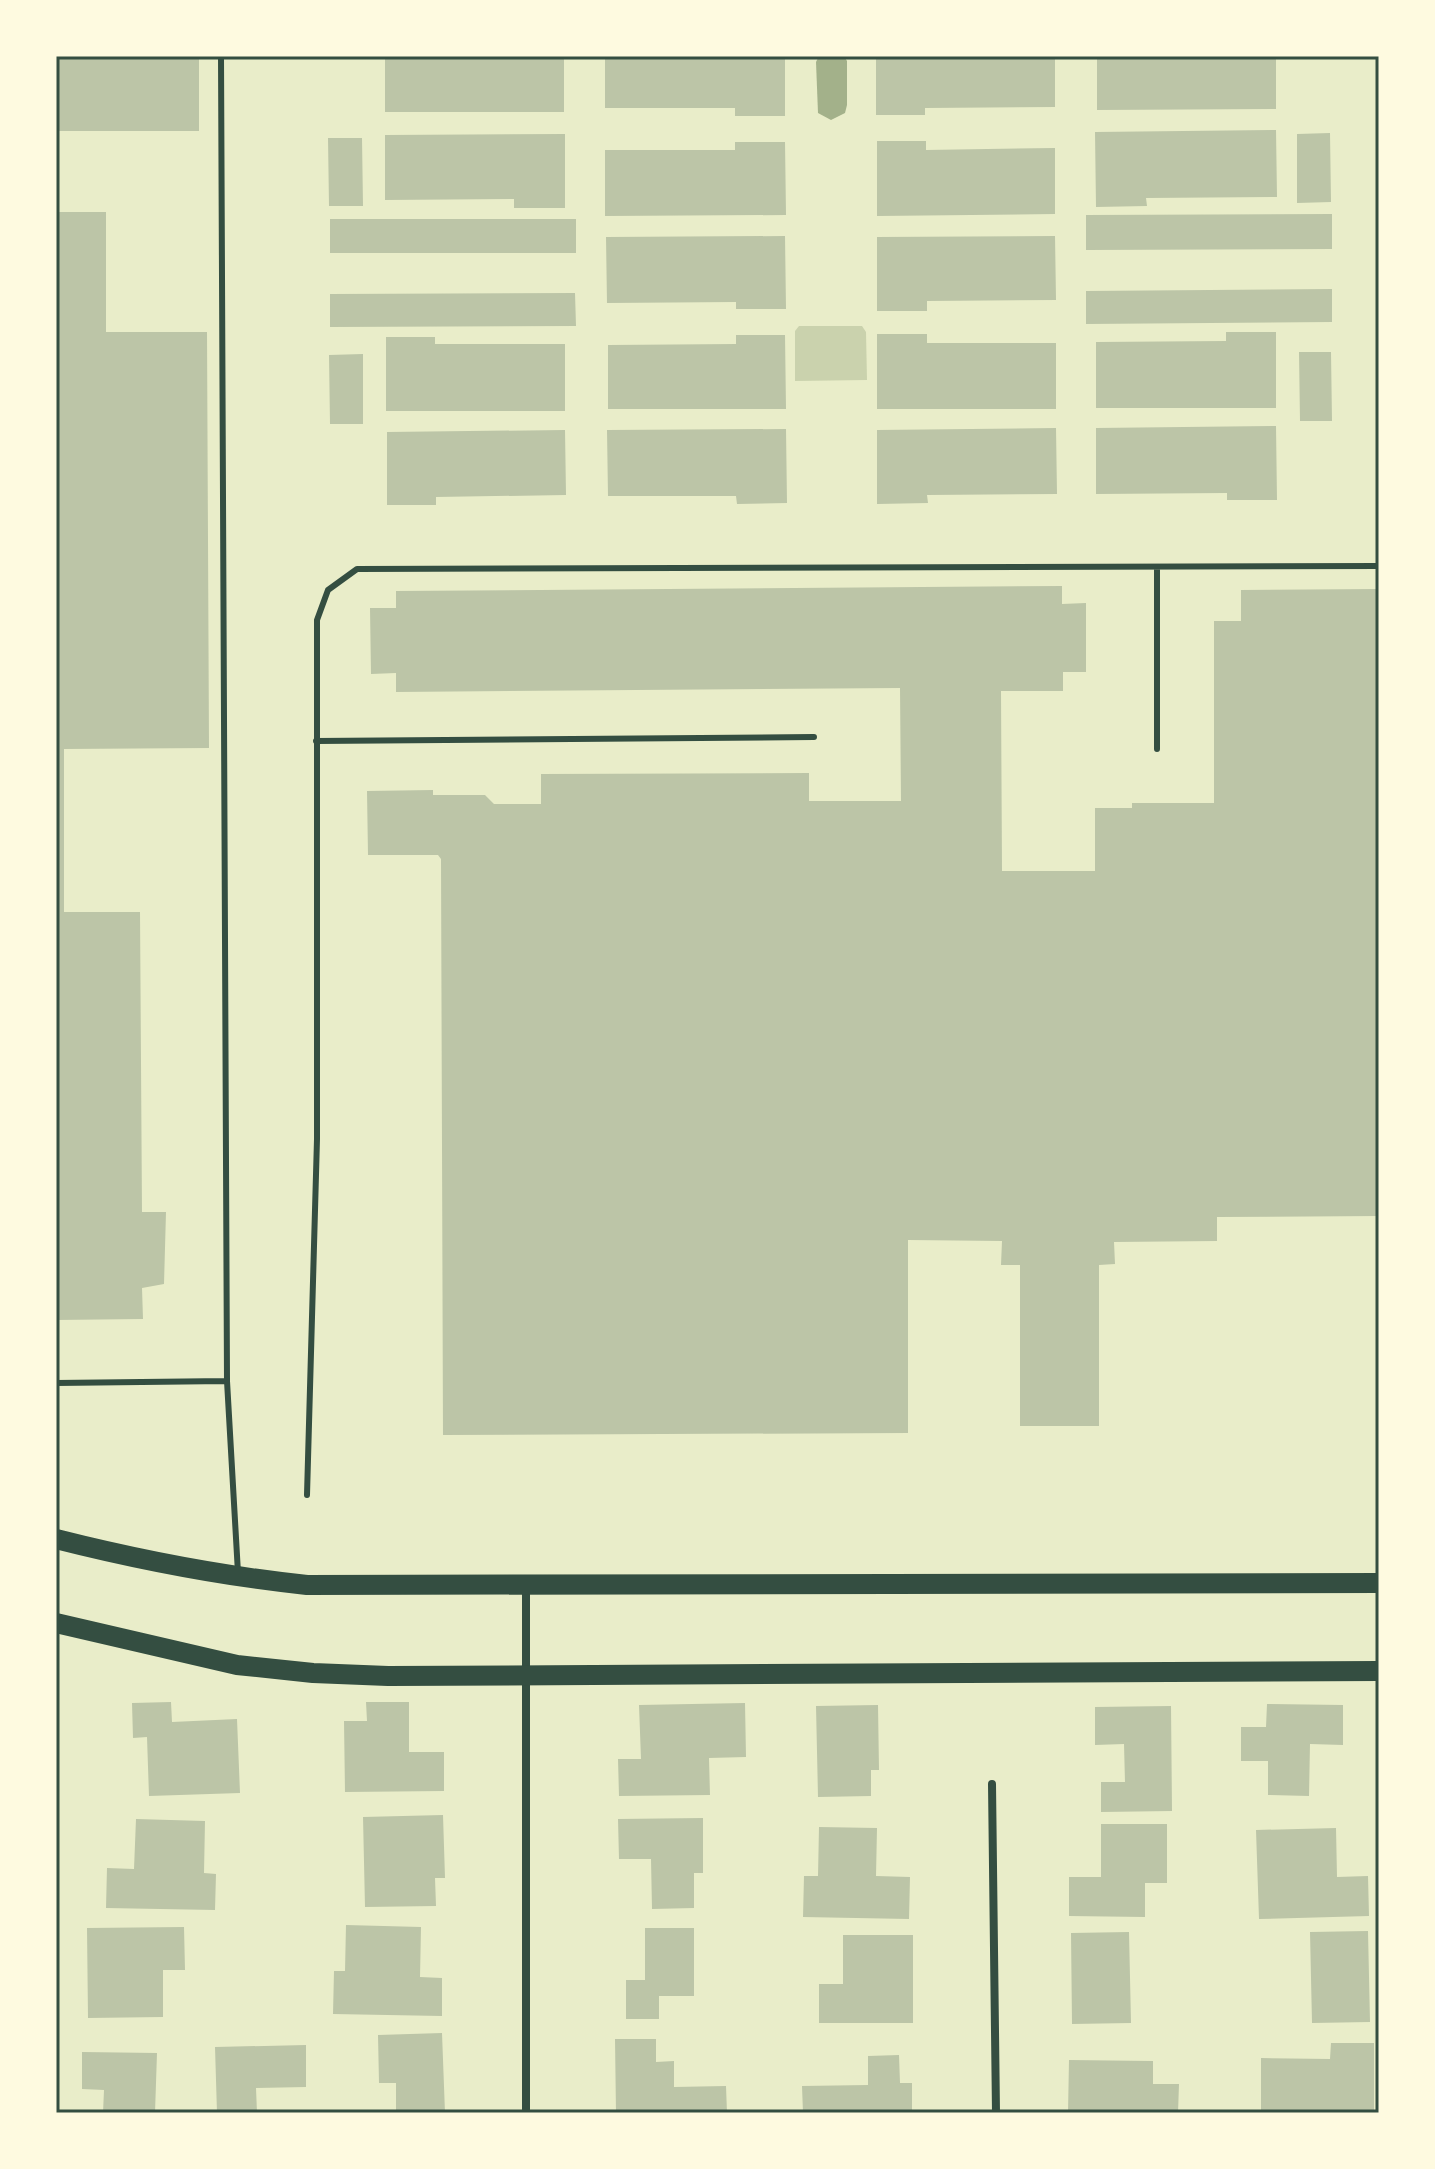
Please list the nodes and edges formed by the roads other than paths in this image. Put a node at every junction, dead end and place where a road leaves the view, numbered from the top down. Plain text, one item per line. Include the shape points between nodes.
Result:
1 (221, 56) edge
2 (1379, 566) edge
3 (1157, 567) junction
4 (814, 737) dead end
5 (316, 741) junction
6 (1157, 749) dead end
7 (227, 1381) junction
8 (56, 1383) edge
9 (307, 1495) dead end
10 (56, 1539) edge
11 (239, 1576) junction
12 (1379, 1583) edge
13 (526, 1586) junction
14 (56, 1623) edge
15 (1379, 1671) edge
16 (526, 1674) junction
17 (992, 1784) dead end
18 (526, 2113) edge
19 (996, 2113) edge

1 - 7 lane
2 - 3 lane
3 - 5 lane via 357,569 328,590 317,620
3 - 6 lane
4 - 5 lane
5 - 9 lane via 317,1139
7 - 8 lane
7 - 11 lane
10 - 11 main road
11 - 13 main road via 307,1585
12 - 13 main road
13 - 16 street
14 - 16 main road via 237,1665 298,1672
15 - 16 main road
16 - 18 street
17 - 19 street

